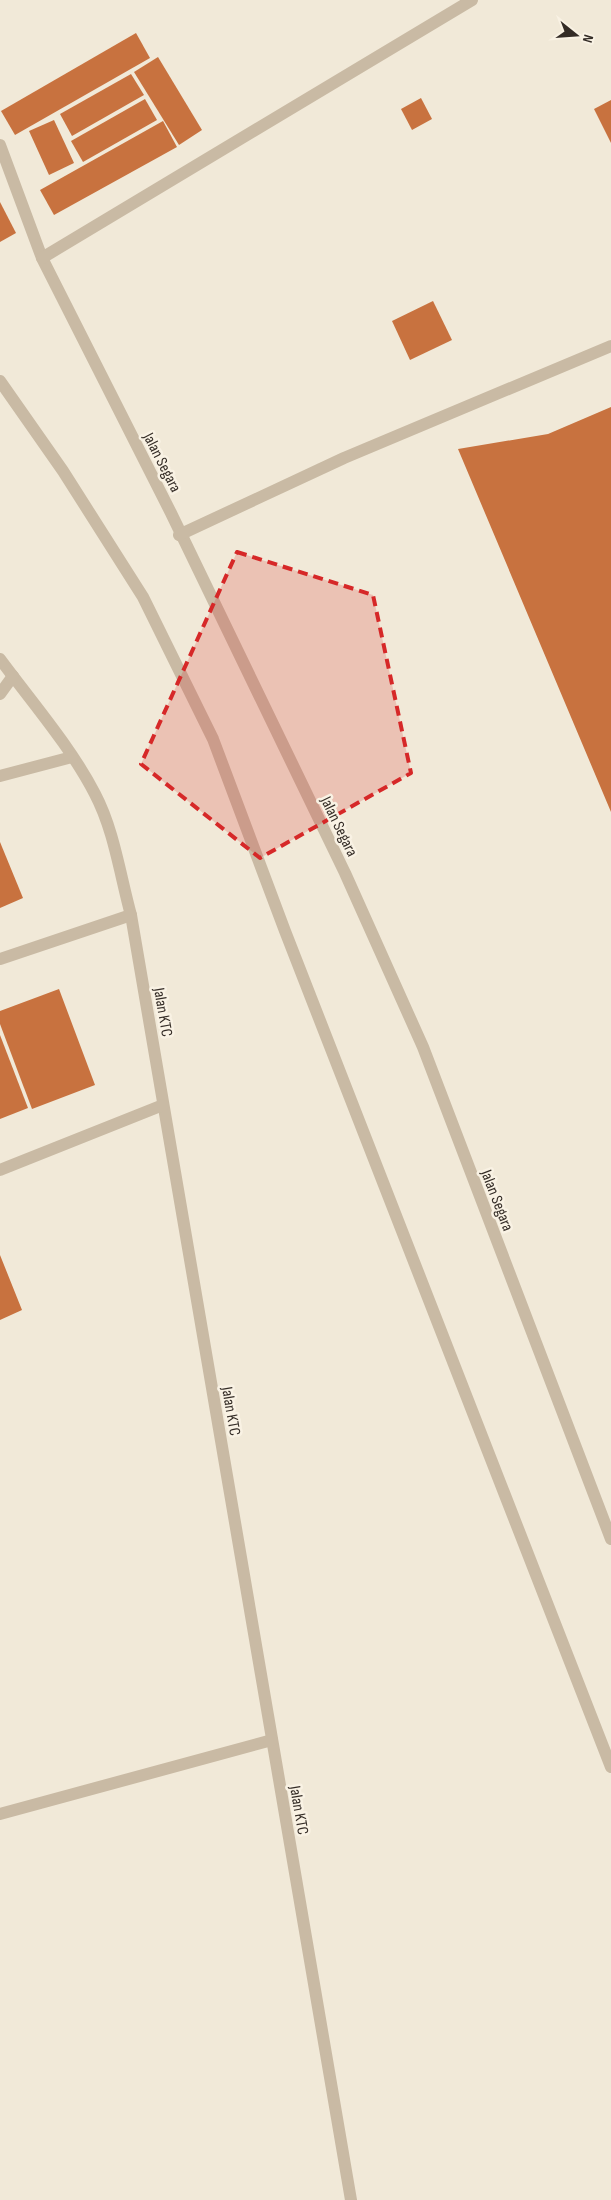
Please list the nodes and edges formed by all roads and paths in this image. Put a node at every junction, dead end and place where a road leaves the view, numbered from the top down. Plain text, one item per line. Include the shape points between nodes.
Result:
1 (472, 0) edge
2 (0, 145) edge
3 (42, 258) junction
4 (611, 346) edge
5 (0, 381) edge
6 (179, 534) junction
7 (0, 658) edge
8 (13, 676) junction
9 (0, 694) edge
10 (72, 757) junction
11 (0, 776) edge
12 (131, 915) junction
13 (0, 959) edge
14 (163, 1105) junction
15 (0, 1170) edge
16 (611, 1539) edge
17 (272, 1740) junction
18 (611, 1767) edge
19 (0, 1814) edge
20 (351, 2200) edge

1 - 3 lane
2 - 3 lane, Jalan Segara
3 - 6 lane, Jalan Segara
4 - 6 lane via 344,458
5 - 18 lane via 63,471 143,597 212,739
6 - 16 lane, Jalan Segara via 345,873 423,1047
7 - 8 lane, Jalan KTC
8 - 9 lane
8 - 10 lane, Jalan KTC
10 - 11 lane
10 - 12 lane, Jalan KTC via 95,794 107,825
12 - 13 lane
12 - 14 lane, Jalan KTC
14 - 15 lane
14 - 17 lane, Jalan KTC
17 - 19 lane
17 - 20 lane, Jalan KTC

